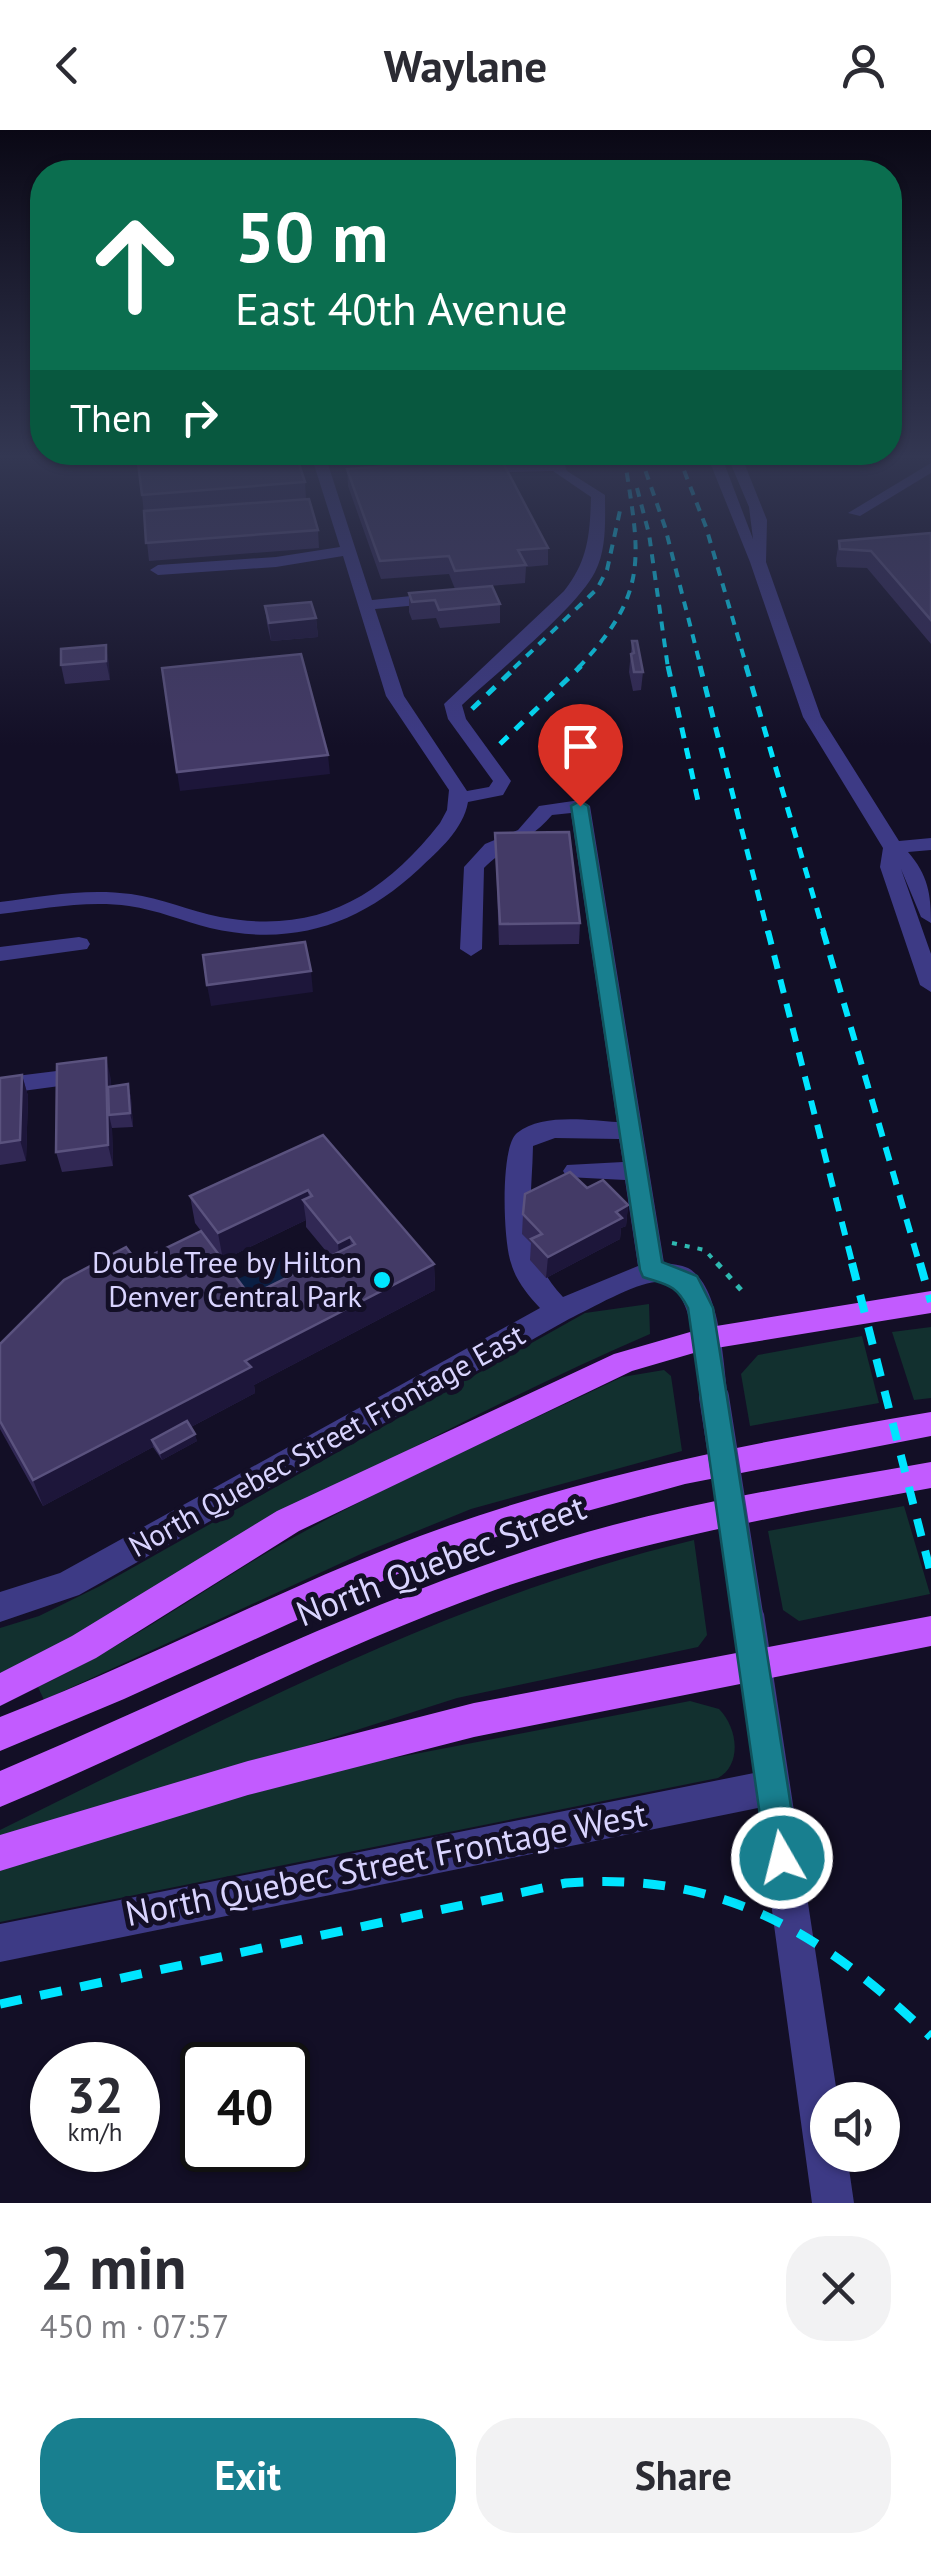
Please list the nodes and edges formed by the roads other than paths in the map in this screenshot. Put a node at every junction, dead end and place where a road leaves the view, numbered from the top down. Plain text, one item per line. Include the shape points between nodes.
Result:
1 (338, 552) edge
2 (349, 552) edge
3 (593, 552) edge
4 (751, 552) edge
5 (761, 552) edge
6 (758, 562) junction
7 (158, 570) dead end
8 (456, 597) edge
9 (366, 605) junction
10 (459, 798) junction
11 (931, 844) edge
12 (893, 848) junction
13 (0, 908) edge
14 (931, 916) edge
15 (55, 924) junction
16 (79, 944) dead end
17 (470, 949) dead end
18 (0, 954) edge
19 (931, 985) edge
20 (88, 1075) edge
21 (0, 1086) edge
22 (630, 1131) junction
23 (576, 1171) edge
24 (636, 1171) junction
25 (650, 1258) junction
26 (931, 1302) edge
27 (559, 1311) junction
28 (704, 1339) junction
29 (931, 1424) edge
30 (931, 1475) edge
31 (0, 1607) edge
32 (931, 1631) edge
33 (755, 1666) junction
34 (0, 1690) edge
35 (0, 1734) edge
36 (0, 1789) edge
37 (773, 1789) junction
38 (0, 1853) edge
39 (0, 1942) edge
40 (833, 2203) edge

1 - 7 street
2 - 9 street
3 - 10 street via 570,594 453,704 502,781 496,791
4 - 6 street
5 - 6 street
6 - 12 street via 808,708
8 - 9 street
9 - 10 street via 400,706
10 - 15 street via 448,828 386,890 328,920 258,929 128,900
11 - 12 street
12 - 14 street via 912,869
12 - 19 street via 890,867
13 - 15 street
15 - 16 street
15 - 18 street
17 - 22 street via 474,867 492,848 524,834 546,810 580,806
20 - 21 street
22 - 24 street
22 - 27 street via 546,1130 528,1134 521,1144 524,1264
23 - 24 street
24 - 25 street
25 - 27 street, North Quebec Street Frontage East
25 - 28 street via 688,1282
26 - 28 main road
27 - 31 street, North Quebec Street Frontage East via 68,1586
28 - 33 street, bridge
28 - 34 main road via 607,1369 354,1488
29 - 35 main road, North Quebec Street via 682,1470 509,1518 405,1556
30 - 36 main road, North Quebec Street via 657,1527 557,1555 332,1641
32 - 33 main road
33 - 37 street
33 - 38 main road via 444,1728
37 - 39 street, North Quebec Street Frontage West
37 - 40 street

